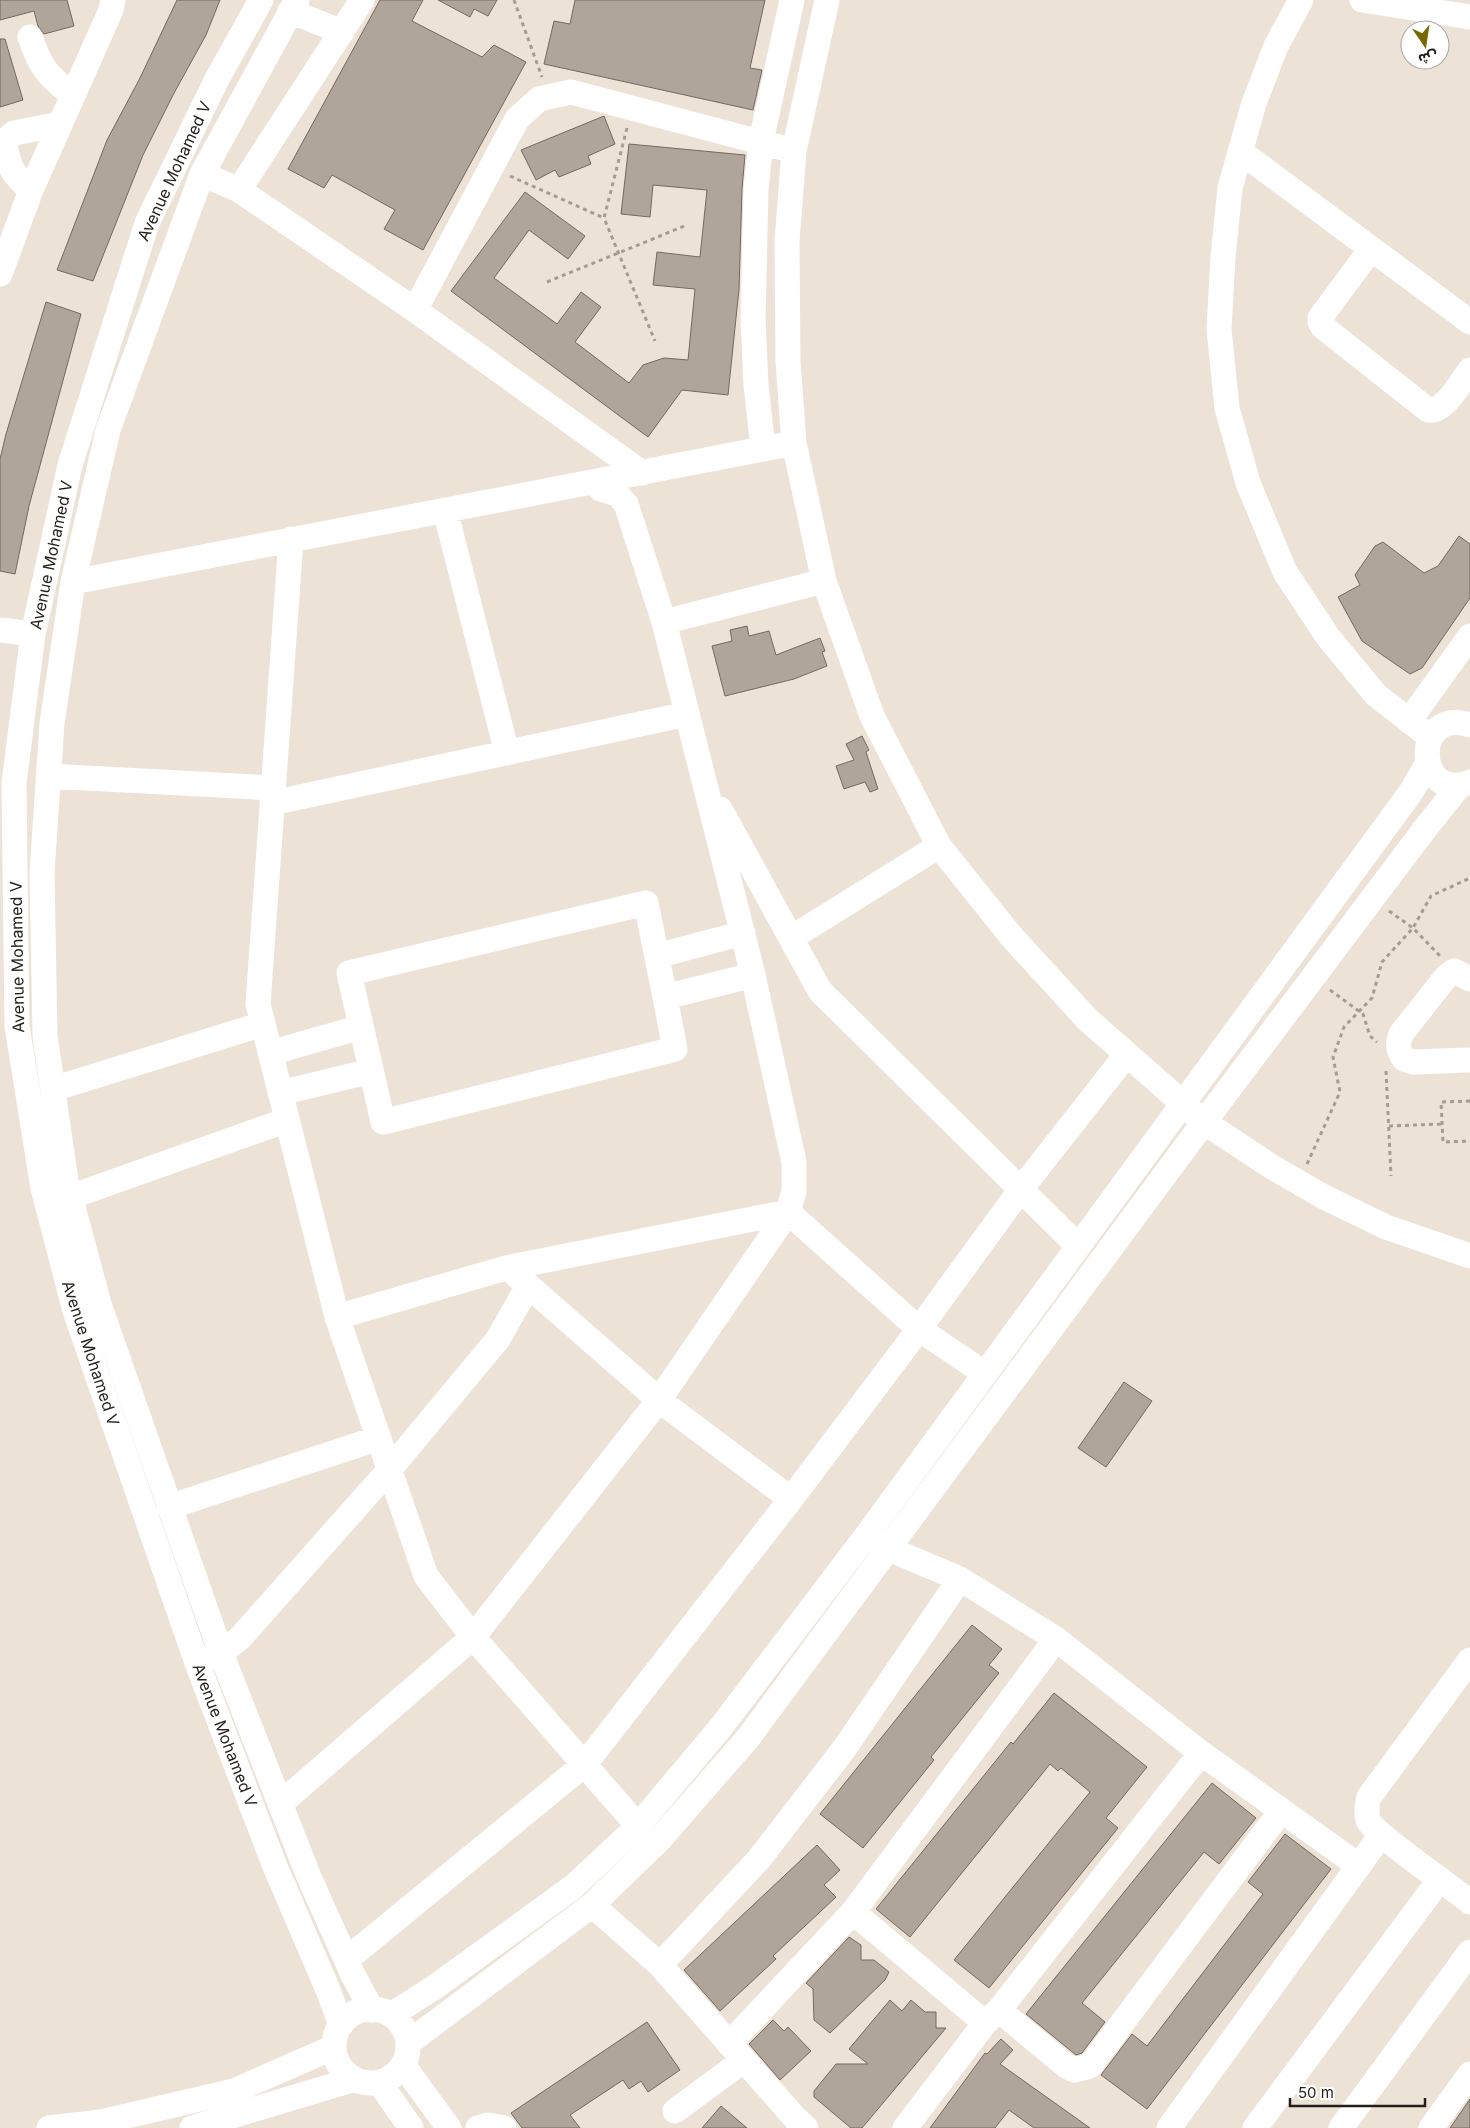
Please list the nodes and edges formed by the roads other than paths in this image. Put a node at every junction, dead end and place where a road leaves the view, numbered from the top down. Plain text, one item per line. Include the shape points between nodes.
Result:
1 (113, 0) edge
2 (261, 0) edge
3 (362, 0) edge
4 (792, 0) edge
5 (827, 0) edge
6 (1301, 0) edge
7 (1362, 0) edge
8 (294, 6) edge
9 (1470, 17) edge
10 (342, 32) junction
11 (30, 37) dead end
12 (73, 96) junction
13 (60, 124) junction
14 (761, 141) junction
15 (794, 151) junction
16 (1240, 152) junction
17 (202, 174) junction
18 (31, 190) junction
19 (239, 190) junction
20 (7, 235) edge
21 (1371, 249) junction
22 (0, 274) edge
23 (416, 310) junction
24 (1470, 322) edge
25 (1470, 370) edge
26 (794, 443) junction
27 (763, 449) junction
28 (642, 473) junction
29 (598, 482) junction
30 (445, 510) junction
31 (291, 539) junction
32 (824, 581) junction
33 (73, 582) junction
34 (664, 622) junction
35 (0, 630) edge
36 (33, 634) junction
37 (1470, 636) edge
38 (687, 714) junction
39 (1409, 721) junction
40 (1470, 725) edge
41 (1430, 737) junction
42 (507, 753) junction
43 (48, 776) junction
44 (703, 778) junction
45 (1450, 782) edge
46 (273, 796) junction
47 (939, 846) junction
48 (742, 933) junction
49 (791, 938) junction
50 (657, 956) junction
51 (753, 975) junction
52 (1462, 975) edge
53 (665, 997) junction
54 (262, 1024) junction
55 (361, 1027) junction
56 (270, 1053) junction
57 (1127, 1054) junction
58 (1470, 1060) edge
59 (371, 1071) junction
60 (53, 1089) junction
61 (280, 1093) junction
62 (1183, 1105) junction
63 (287, 1120) junction
64 (1204, 1122) junction
65 (1021, 1189) junction
66 (70, 1197) junction
67 (788, 1212) junction
68 (1078, 1246) junction
69 (1470, 1256) edge
70 (506, 1268) junction
71 (528, 1286) junction
72 (338, 1317) junction
73 (919, 1329) junction
74 (984, 1373) junction
75 (660, 1400) junction
76 (379, 1438) junction
77 (390, 1469) junction
78 (791, 1499) junction
79 (170, 1507) junction
80 (867, 1535) junction
81 (889, 1549) junction
82 (960, 1579) junction
83 (473, 1637) junction
84 (1056, 1639) junction
85 (221, 1653) junction
86 (1470, 1660) edge
87 (198, 1663) junction
88 (1201, 1752) junction
89 (585, 1764) junction
90 (280, 1804) junction
91 (1282, 1811) junction
92 (638, 1826) junction
93 (1381, 1835) junction
94 (1358, 1866) junction
95 (1440, 1879) junction
96 (1470, 1902) edge
97 (592, 1904) junction
98 (853, 1912) junction
99 (1470, 1952) edge
100 (346, 1960) junction
101 (660, 1965) junction
102 (382, 2013) junction
103 (992, 2017) junction
104 (337, 2036) junction
105 (736, 2052) junction
106 (406, 2054) junction
107 (1470, 2074) edge
108 (367, 2081) junction
109 (675, 2111) dead end
110 (796, 2125) edge
111 (50, 2128) edge
112 (192, 2128) edge
113 (411, 2128) edge
114 (448, 2128) edge
115 (478, 2128) edge
116 (504, 2128) edge
117 (905, 2128) edge
118 (1169, 2128) edge
119 (1255, 2128) edge
120 (1341, 2128) edge
121 (1431, 2128) edge

1 - 12 street
2 - 36 street, Avenue Mohamed V via 217,79 147,223 70,465
3 - 10 street
4 - 14 street
5 - 15 street
6 - 16 street via 1276,46
7 - 9 street
8 - 10 street
8 - 17 street, Avenue Mohamed V
10 - 19 street
11 - 12 street via 46,73
12 - 13 street
13 - 18 street
13 - 18 street via 14,134 4,142 14,176
14 - 15 street
14 - 23 street via 571,92 539,99 517,119
14 - 27 street via 756,189 753,319
15 - 26 street via 787,250 788,362
16 - 21 street
16 - 39 street via 1230,188 1219,329 1227,408 1248,483 1285,572 1328,637 1376,695
17 - 19 street
17 - 33 street, Avenue Mohamed V via 108,430
18 - 20 street
19 - 23 street
20 - 22 street
21 - 24 street
21 - 25 street via 1320,318 1323,327 1434,412 1442,408
23 - 28 street
26 - 27 street
26 - 32 street
27 - 28 street
28 - 29 street
29 - 30 street
29 - 34 street via 602,489 617,494 626,504
30 - 31 street
30 - 42 street
31 - 33 street
31 - 46 street
32 - 34 street
32 - 47 street via 872,716
33 - 43 street, Avenue Mohamed V via 52,723
34 - 38 street
35 - 36 street
36 - 87 street, Avenue Mohamed V via 14,783 18,1035 43,1188 75,1310
37 - 39 street
38 - 42 street
38 - 44 street
39 - 41 street
40 - 41 street via 1447,724
41 - 45 street via 1426,756
42 - 46 street
43 - 46 street
43 - 60 street, Avenue Mohamed V via 43,892 45,1036
44 - 48 street
44 - 49 street
45 - 62 street via 1411,792
45 - 64 street via 1372,899
46 - 54 street via 258,1004
47 - 49 street
47 - 57 street via 1011,936 1087,1019
48 - 50 street
48 - 51 street
49 - 65 street via 820,991
50 - 53 street
50 - 55 street via 646,903 349,974
51 - 53 street
51 - 67 street via 794,1162 794,1191
52 - 58 street via 1446,977 1401,1034 1393,1060
53 - 59 street via 675,1049 666,1052 383,1122
54 - 56 street
54 - 60 street
55 - 56 street
55 - 59 street
56 - 61 street
57 - 62 street
57 - 65 street
59 - 61 street
60 - 66 street, Avenue Mohamed V
61 - 63 street
62 - 64 street
62 - 68 street
63 - 66 street
63 - 72 street
64 - 69 street via 1324,1197 1386,1227
64 - 81 street
65 - 68 street
65 - 73 street
66 - 79 street, Avenue Mohamed V via 99,1304
67 - 70 street
67 - 73 street
67 - 75 street
68 - 74 street
70 - 71 street
70 - 72 street
71 - 75 street
71 - 77 street via 498,1339
72 - 76 street
73 - 74 street
73 - 78 street
74 - 80 street
75 - 78 street
75 - 83 street
76 - 77 street
76 - 79 street
77 - 83 street via 426,1576
77 - 85 street via 240,1638
78 - 89 street
79 - 85 street, Avenue Mohamed V
80 - 81 street
80 - 92 street via 721,1727
81 - 82 street
81 - 97 street via 748,1738 660,1839
82 - 84 street
82 - 101 street via 844,1749 765,1851
83 - 89 street
83 - 90 street
84 - 88 street
84 - 98 street
85 - 87 street
85 - 90 street, Avenue Mohamed V
86 - 93 street via 1369,1797 1369,1821
87 - 104 street, Avenue Mohamed V via 274,1864 328,1990
88 - 91 street
88 - 103 street
89 - 92 street
89 - 100 street
90 - 100 street, Avenue Mohamed V
91 - 94 street
91 - 103 street via 1090,2066 1074,2070
92 - 102 street via 574,1887 432,1989
93 - 94 street
93 - 95 street
94 - 118 street
95 - 96 street
95 - 119 street
97 - 101 street
97 - 106 street
98 - 103 street
98 - 105 street
99 - 120 street
100 - 102 street, Avenue Mohamed V
101 - 105 street
102 - 104 street via 361,2010 350,2016
102 - 106 street via 405,2031
103 - 117 street
104 - 108 street via 336,2059 344,2072
104 - 111 street via 234,2091 101,2122
105 - 109 street
105 - 110 street
106 - 108 street via 391,2077
106 - 114 street
107 - 121 street
108 - 112 street
108 - 113 street
115 - 116 street via 488,2125

